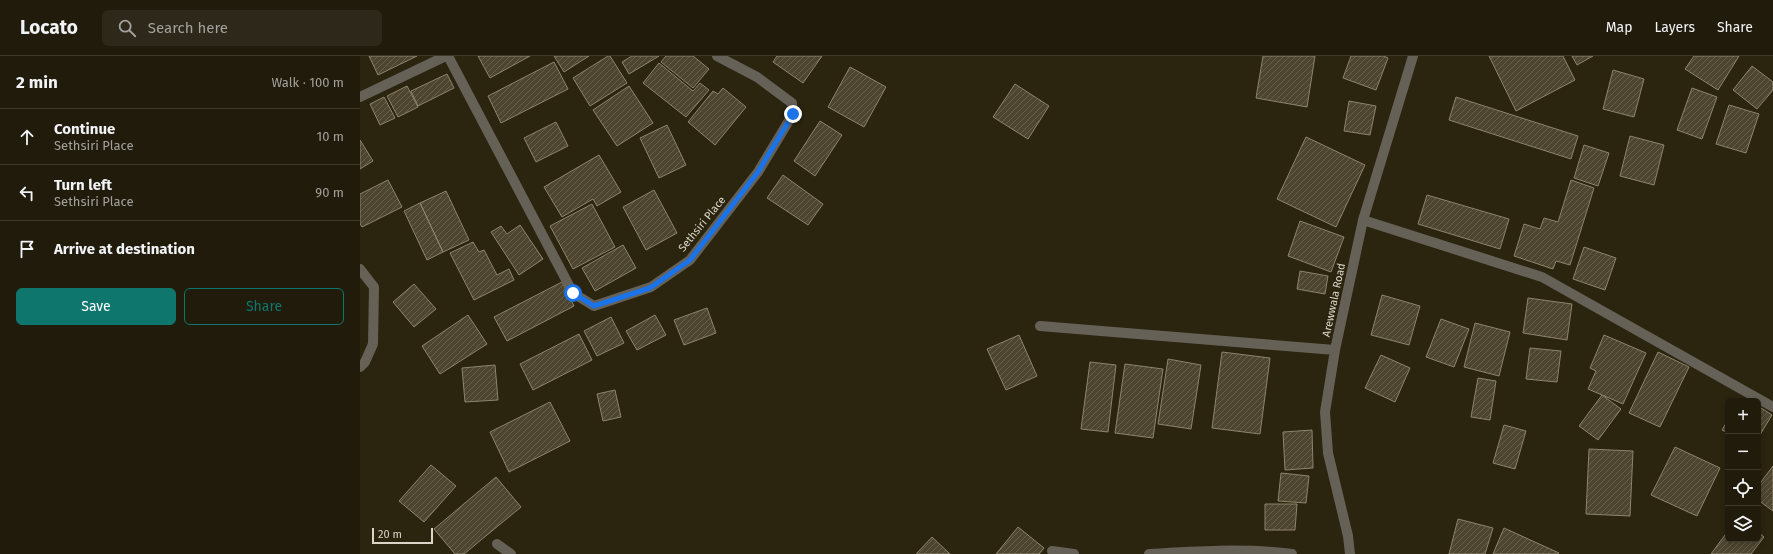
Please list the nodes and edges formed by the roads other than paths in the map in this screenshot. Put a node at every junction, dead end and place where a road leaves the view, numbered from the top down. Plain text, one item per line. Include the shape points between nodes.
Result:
1 (447, 56) edge
2 (717, 56) edge
3 (1413, 56) edge
4 (360, 97) edge
5 (1363, 220) junction
6 (360, 269) edge
7 (1040, 326) dead end
8 (1335, 350) junction
9 (360, 367) edge
10 (1773, 407) edge
11 (497, 544) dead end
12 (1052, 551) dead end
13 (511, 554) edge
14 (1074, 554) edge
15 (1149, 554) edge
16 (1292, 554) edge
17 (1350, 554) edge

1 - 2 street, Sethsiri Place via 573,293 594,306 650,288 690,260 758,172 793,114 792,103 757,77
1 - 4 street
3 - 5 street, Arewwala Road
5 - 8 street, Arewwala Road
5 - 10 street via 1542,277
6 - 9 street via 374,287 373,344
7 - 8 street
8 - 17 street, Arewwala Road via 1325,412 1328,453
11 - 13 street
12 - 14 street
15 - 16 street

